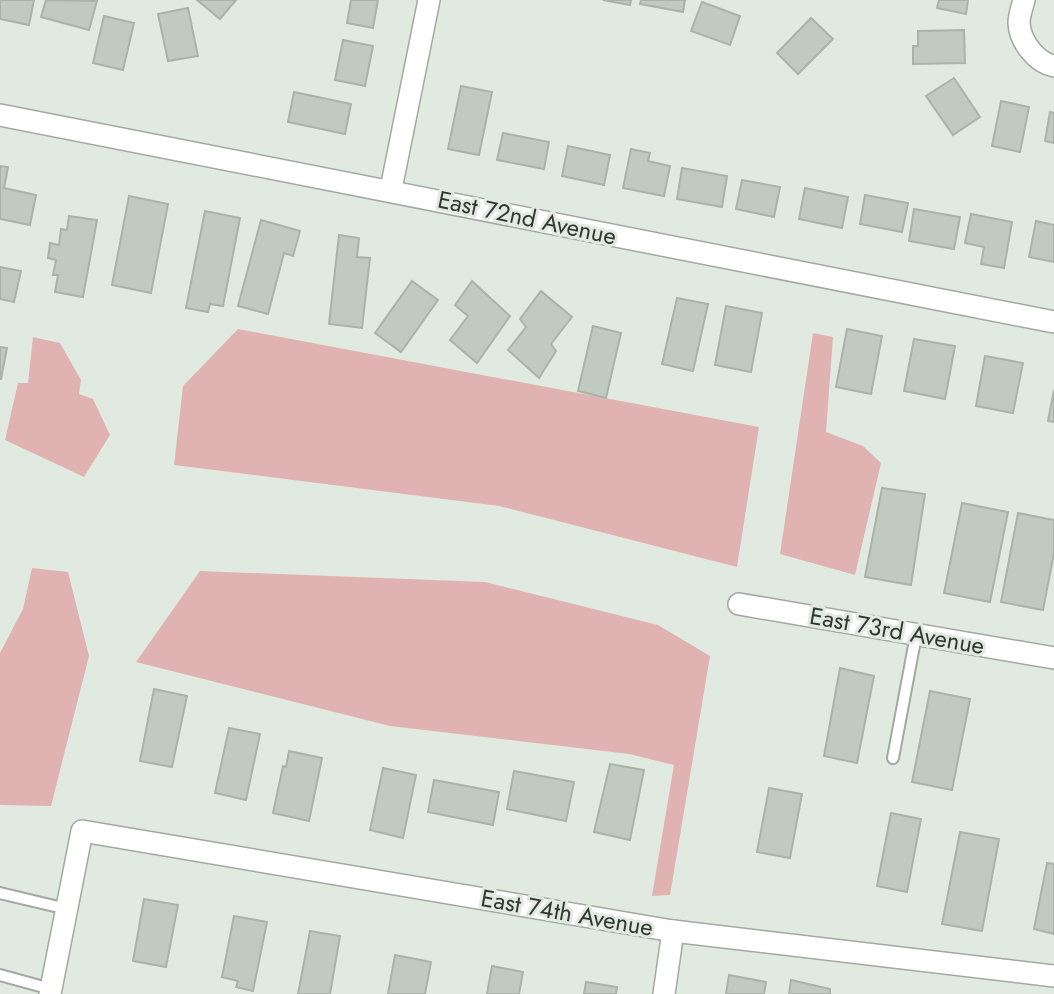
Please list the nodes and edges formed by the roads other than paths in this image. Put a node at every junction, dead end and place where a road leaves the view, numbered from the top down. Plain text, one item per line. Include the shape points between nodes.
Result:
1 (429, 0) edge
2 (1024, 0) edge
3 (1054, 66) edge
4 (0, 115) edge
5 (391, 189) junction
6 (1054, 322) edge
7 (739, 604) dead end
8 (916, 635) junction
9 (1054, 658) edge
10 (893, 758) dead end
11 (0, 893) edge
12 (68, 909) junction
13 (673, 931) junction
14 (0, 975) edge
15 (1054, 976) edge
16 (51, 992) edge
17 (664, 994) edge

1 - 5 street
2 - 3 street via 1019,24 1028,46 1042,64
4 - 5 street, East 72nd Avenue
5 - 6 street, East 72nd Avenue
7 - 8 street, East 73rd Avenue
8 - 9 street, East 73rd Avenue
8 - 10 lane
11 - 12 lane
12 - 13 street, East 74th Avenue via 82,831
12 - 16 street
13 - 15 street, East 74th Avenue
13 - 17 street
14 - 16 lane

